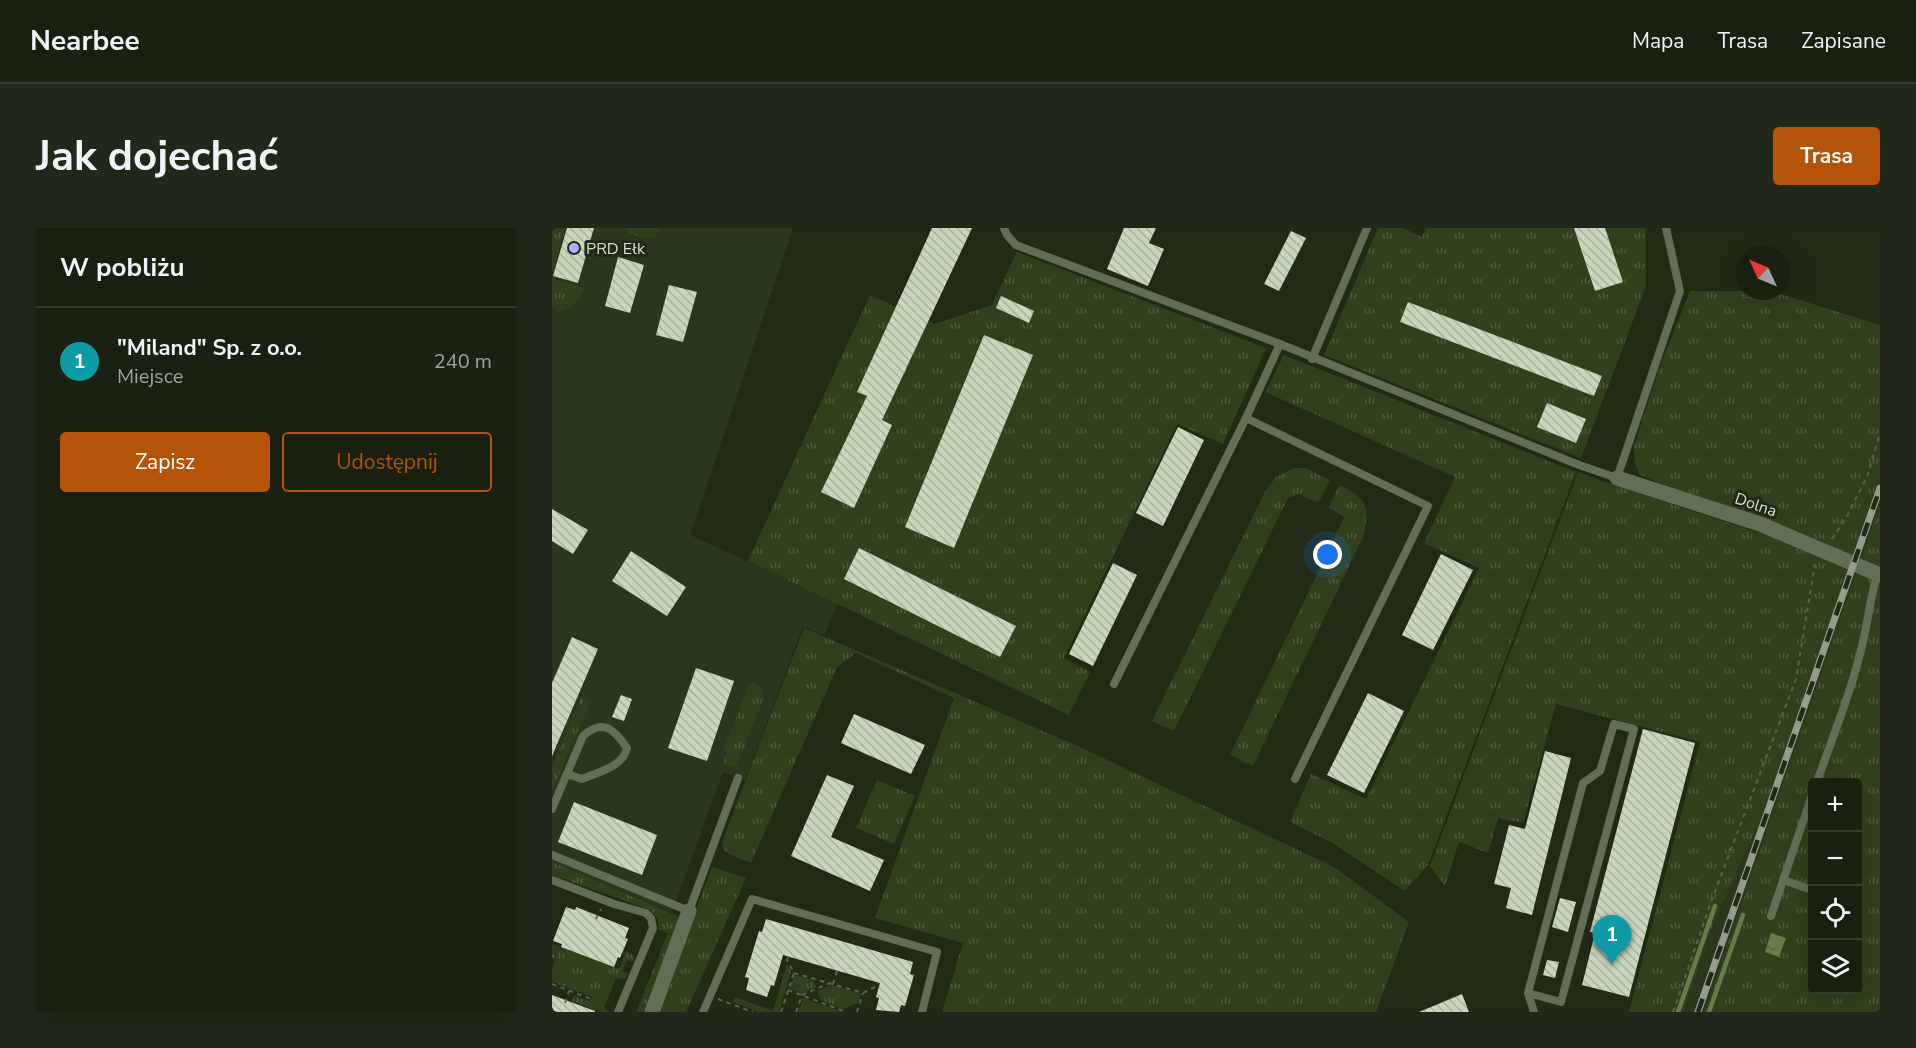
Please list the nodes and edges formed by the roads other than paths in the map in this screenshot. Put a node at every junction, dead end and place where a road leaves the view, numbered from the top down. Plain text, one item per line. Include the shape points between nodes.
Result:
1 (1004, 228) edge
2 (1367, 228) edge
3 (1666, 228) edge
4 (1280, 345) junction
5 (1312, 359) junction
6 (1246, 418) junction
7 (1617, 478) junction
8 (1879, 574) edge
9 (1114, 684) dead end
10 (567, 774) junction
11 (738, 778) dead end
12 (1819, 778) edge
13 (1295, 780) dead end
14 (1808, 807) edge
15 (552, 809) edge
16 (552, 855) edge
17 (552, 880) edge
18 (1783, 880) junction
19 (1808, 889) edge
20 (689, 911) junction
21 (1771, 916) dead end
22 (1528, 993) junction
23 (618, 1012) edge
24 (652, 1012) edge
25 (703, 1012) edge
26 (922, 1012) edge
27 (1534, 1012) edge

1 - 4 lane via 1016,245
2 - 5 lane
3 - 7 lane via 1680,291
4 - 5 lane
4 - 6 lane
5 - 7 lane
6 - 9 lane
6 - 13 lane via 1428,506
7 - 8 street, Dolna via 1760,524
8 - 12 lane via 1856,669
10 - 10 lane via 583,736 592,728 602,726 613,731 627,748 625,757 613,766 582,779
10 - 15 lane
11 - 20 lane
14 - 18 lane
16 - 20 lane
17 - 23 lane via 651,918 653,928
18 - 19 lane
18 - 21 lane
20 - 24 street
22 - 22 lane via 1582,783 1600,771 1614,724 1634,729 1561,1002
22 - 27 lane
25 - 26 lane via 752,899 937,952

